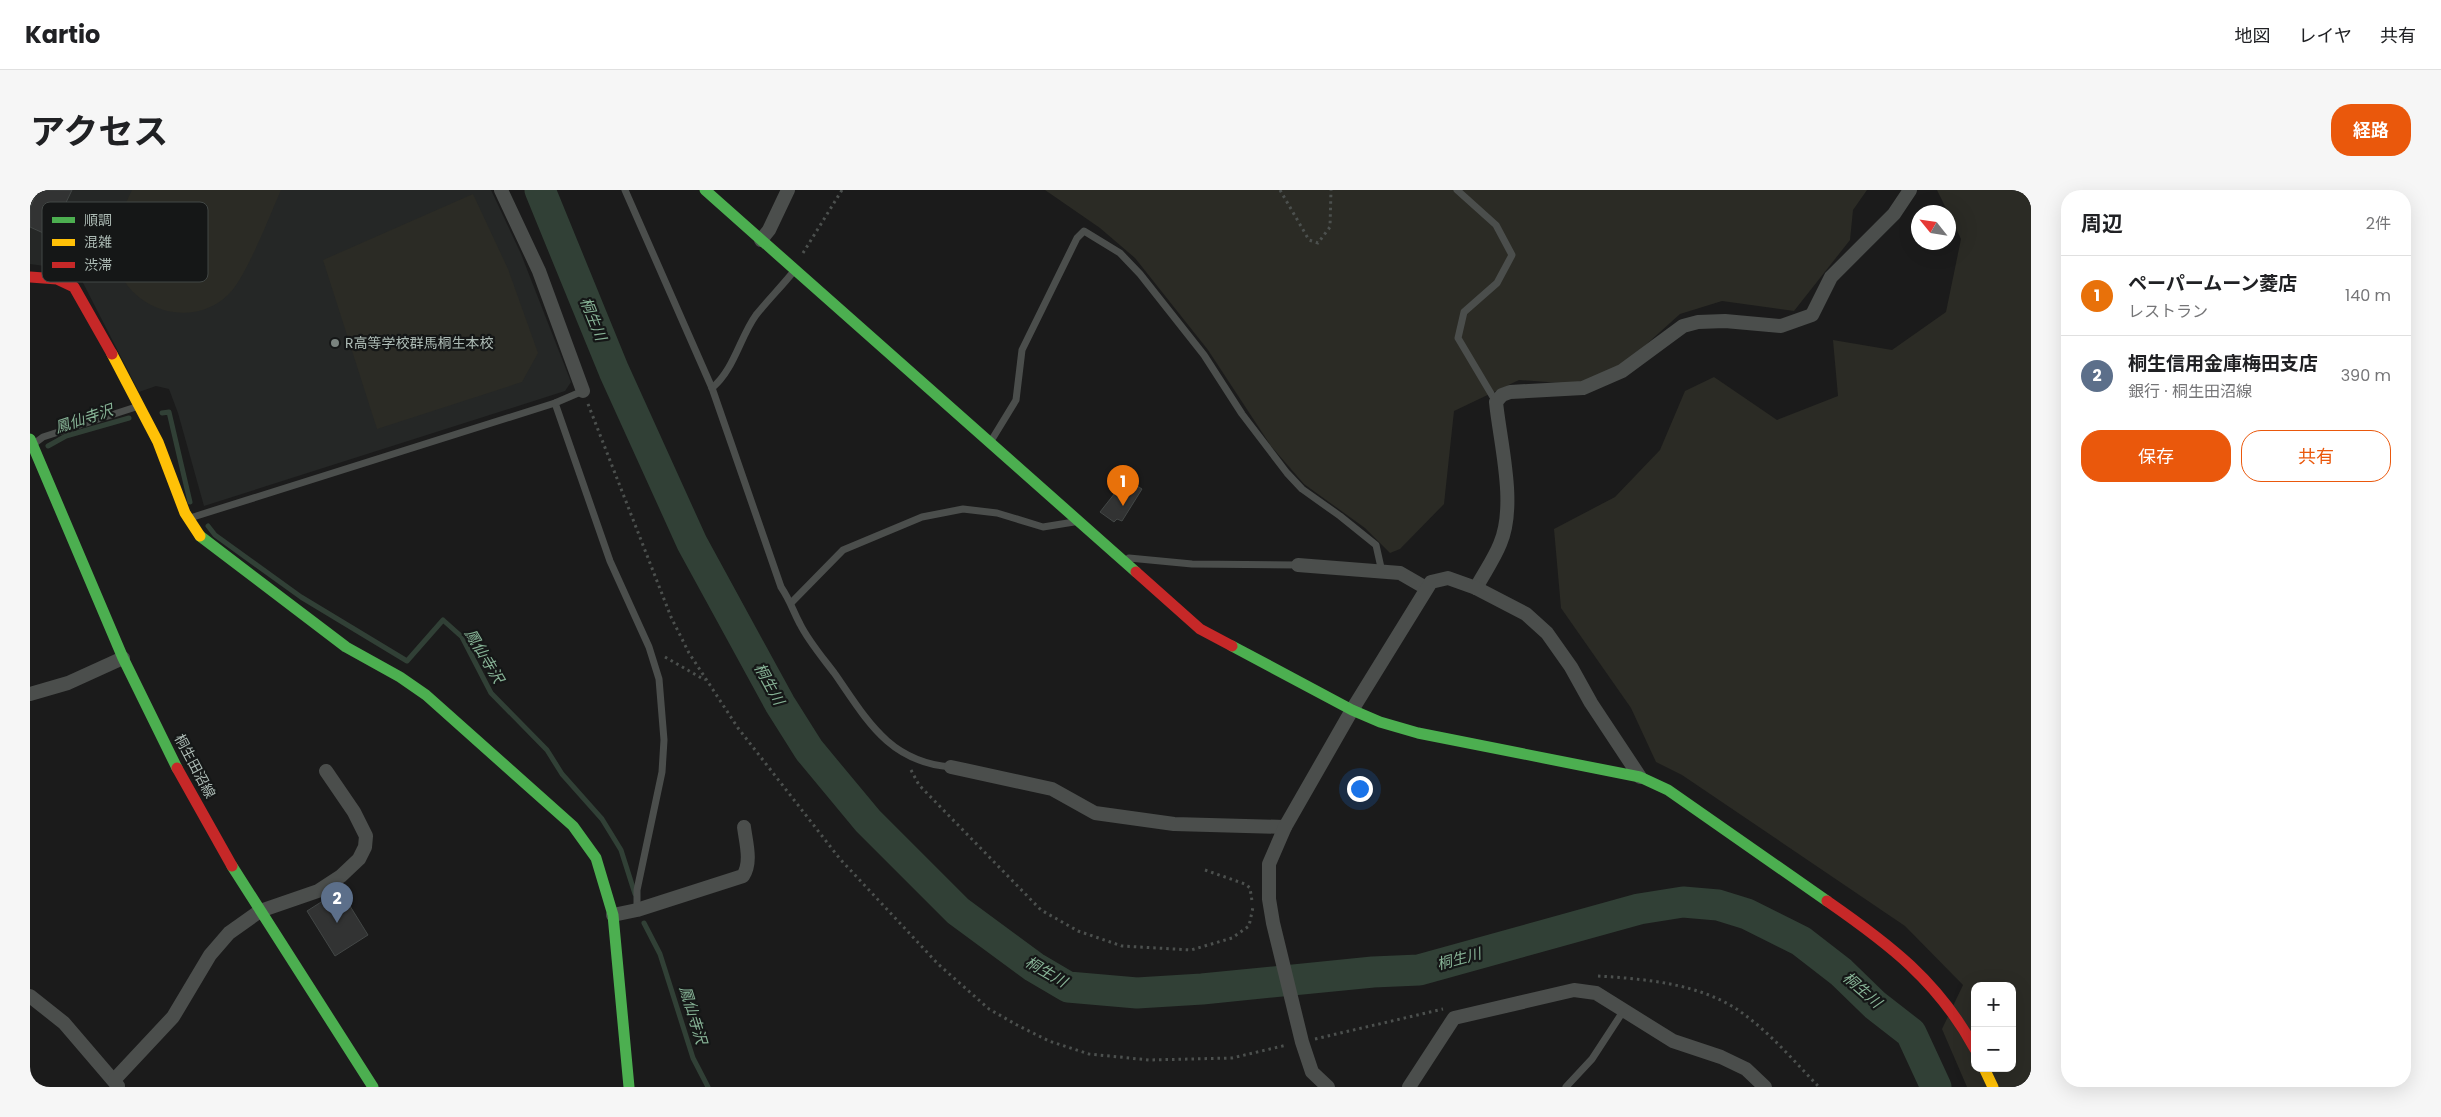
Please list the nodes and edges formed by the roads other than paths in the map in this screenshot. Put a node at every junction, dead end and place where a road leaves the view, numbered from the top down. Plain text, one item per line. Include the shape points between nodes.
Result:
1 (501, 190) edge
2 (625, 190) edge
3 (705, 190) edge
4 (788, 190) edge
5 (1458, 190) edge
6 (1910, 190) edge
7 (760, 240) junction
8 (794, 270) junction
9 (68, 282) edge
10 (712, 388) junction
11 (583, 392) joint
12 (1496, 402) junction
13 (555, 403) junction
14 (139, 406) junction
15 (31, 443) edge
16 (990, 444) junction
17 (188, 520) junction
18 (1078, 521) junction
19 (1119, 557) junction
20 (1298, 565) joint
21 (1382, 572) junction
22 (1426, 588) junction
23 (1476, 588) junction
24 (792, 602) junction
25 (123, 658) junction
26 (30, 694) edge
27 (1352, 710) junction
28 (951, 767) joint
29 (326, 771) dead end
30 (1640, 777) junction
31 (744, 827) dead end
32 (1285, 827) junction
33 (637, 910) junction
34 (260, 911) junction
35 (613, 915) junction
36 (30, 996) edge
37 (1624, 1010) junction
38 (1971, 1040) edge
39 (1986, 1072) edge
40 (117, 1083) edge
41 (373, 1087) edge
42 (629, 1087) edge
43 (1328, 1087) edge
44 (1409, 1087) edge
45 (1566, 1087) edge
46 (1765, 1087) edge
47 (1993, 1087) edge

1 - 11 street via 539,272
2 - 10 lane
3 - 7 street
4 - 7 street via 769,230
5 - 12 lane via 1496,225 1512,255 1498,283 1464,312 1458,338
6 - 12 street via 1894,214 1831,277 1812,315 1782,326 1725,320 1683,326 1622,371 1582,388 1510,392
7 - 8 street
8 - 10 lane via 756,316 728,368
8 - 16 street
9 - 14 street
10 - 24 lane via 781,587
11 - 13 lane
12 - 23 street via 1507,510 1501,542
13 - 17 lane
13 - 33 lane via 610,562 649,648 659,679 664,740 662,772 637,890
14 - 15 lane
14 - 17 street via 161,448 176,497
15 - 25 street, 桐生田沼線
16 - 18 street
16 - 21 lane via 1016,400 1022,350 1077,238 1084,231 1120,253 1140,274 1204,355 1242,414 1287,473 1302,489 1376,545
17 - 35 street via 212,546 346,647 426,695 526,782 573,826 596,858
18 - 19 street
18 - 24 lane via 1044,527 997,513 963,509 922,517 843,550
19 - 20 lane via 1192,564
19 - 27 street via 1200,629
20 - 21 street
21 - 22 street via 1400,573
22 - 23 street via 1431,582 1448,578
22 - 27 street
23 - 30 street via 1526,614 1547,633
24 - 28 lane via 800,624 875,732 893,748 931,766
25 - 26 street via 68,683
25 - 34 street, 桐生田沼線 via 177,768
27 - 30 street via 1418,733
27 - 32 street
28 - 32 street via 1052,789 1094,813 1174,824
29 - 34 street via 362,827 366,836 365,847 359,859 341,876 318,891
30 - 38 street via 1668,790 1904,958 1950,1005
31 - 33 street via 748,861 743,876
32 - 43 street via 1269,864 1273,924 1312,1072
33 - 35 street
34 - 40 street via 229,932 210,954 173,1018
34 - 41 street, 桐生田沼線
35 - 42 street
36 - 40 street via 64,1023
37 - 44 street via 1596,993 1574,990 1454,1018
37 - 45 lane via 1592,1059
37 - 46 street via 1673,1041 1746,1069
39 - 47 street

